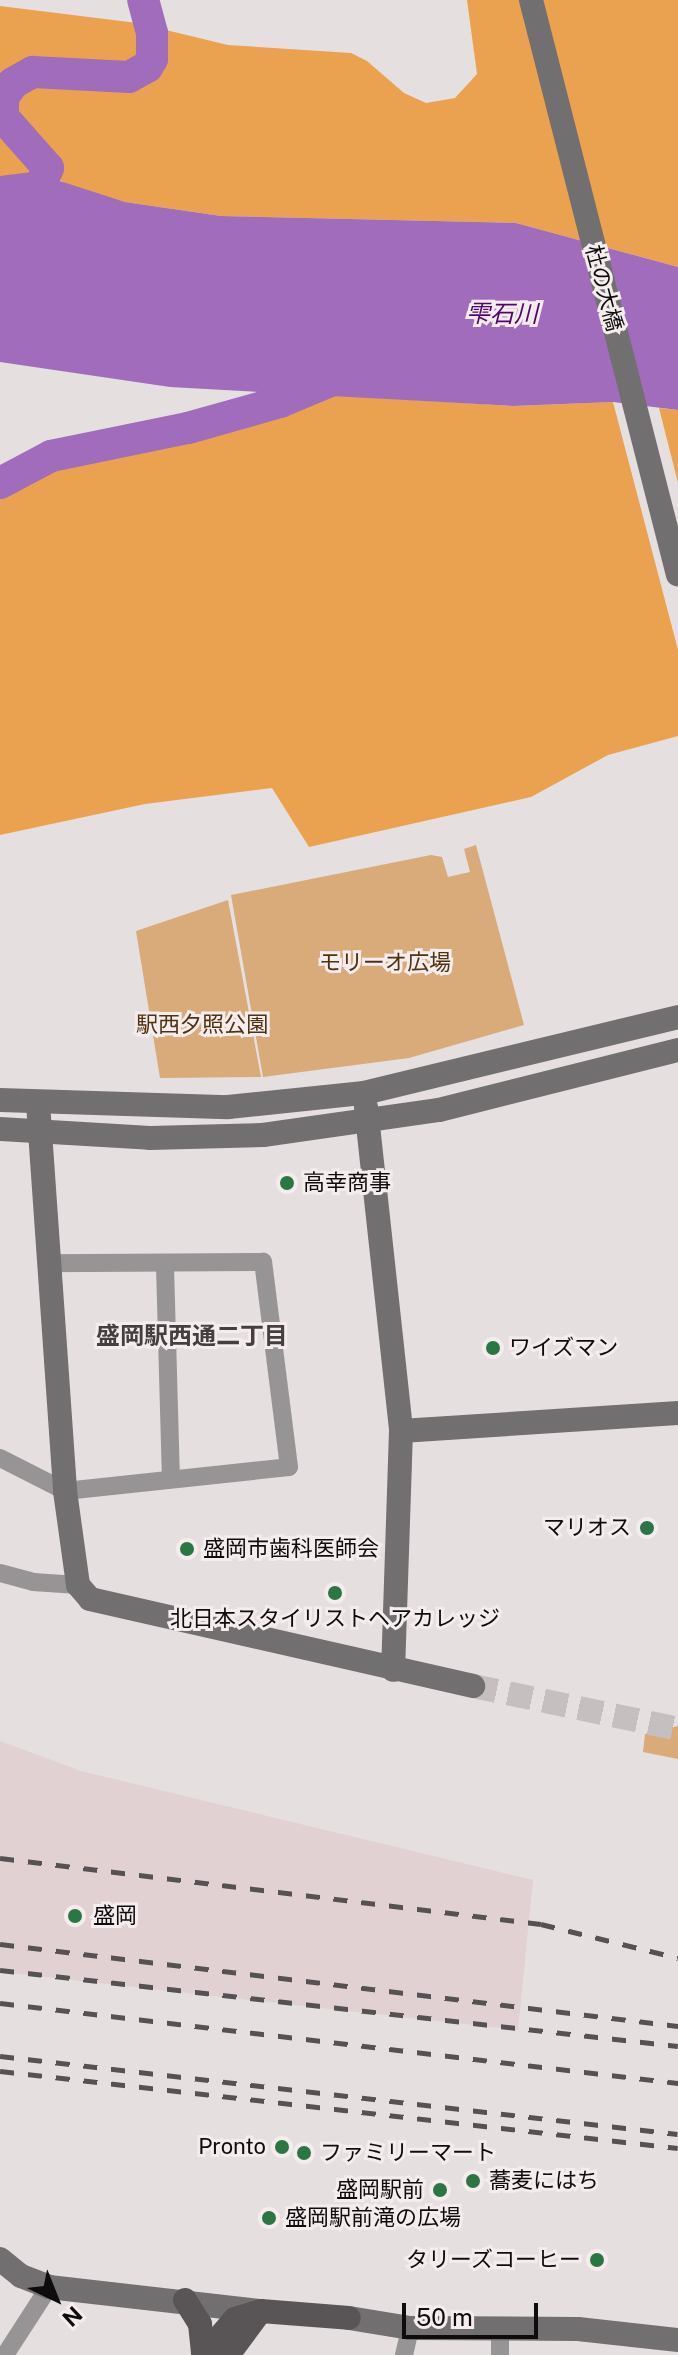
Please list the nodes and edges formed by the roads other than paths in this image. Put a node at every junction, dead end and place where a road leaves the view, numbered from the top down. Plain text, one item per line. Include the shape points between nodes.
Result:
1 (531, 0) edge
2 (678, 575) edge
3 (678, 1017) edge
4 (678, 1050) edge
5 (364, 1093) junction
6 (0, 1100) edge
7 (38, 1103) junction
8 (368, 1120) junction
9 (0, 1129) edge
10 (38, 1131) junction
11 (47, 1263) junction
12 (165, 1266) junction
13 (678, 1413) edge
14 (401, 1431) junction
15 (0, 1458) edge
16 (171, 1477) junction
17 (65, 1491) junction
18 (0, 1573) edge
19 (78, 1585) junction
20 (393, 1670) junction
21 (473, 1686) tunnel mouth
22 (0, 2259) edge
23 (49, 2287) junction
24 (185, 2300) junction
25 (261, 2311) junction
26 (349, 2318) joint
27 (410, 2328) junction
28 (229, 2330) edge
29 (678, 2340) edge
30 (500, 2344) edge
31 (652, 2347) edge
32 (5, 2355) edge
33 (203, 2355) edge
34 (404, 2355) edge

1 - 2 street, 杜の大橋
3 - 5 street
4 - 8 street via 439,1110
5 - 7 street via 228,1107
5 - 8 street
6 - 7 street
7 - 10 street
8 - 10 street via 263,1135 150,1138
8 - 14 street
9 - 10 street
10 - 11 street
11 - 12 street
11 - 17 street
12 - 16 street
12 - 16 street via 263,1262 289,1467
13 - 14 street
14 - 20 street
15 - 17 street
16 - 17 street
17 - 19 street
18 - 19 street
19 - 20 street via 90,1599
20 - 21 street
22 - 23 street via 21,2276
23 - 24 street
23 - 32 street
24 - 28 street
24 - 33 main road via 200,2324
25 - 26 main road
25 - 28 main road
25 - 28 street
26 - 27 street
27 - 30 street
27 - 34 street
28 - 33 main road
29 - 31 street
30 - 31 street via 578,2329

